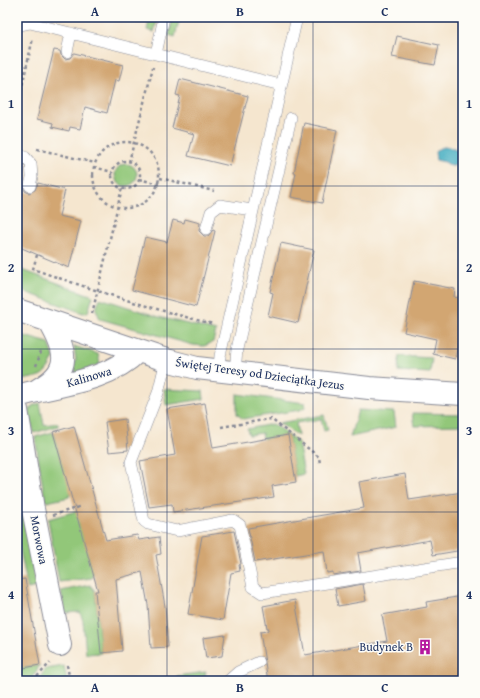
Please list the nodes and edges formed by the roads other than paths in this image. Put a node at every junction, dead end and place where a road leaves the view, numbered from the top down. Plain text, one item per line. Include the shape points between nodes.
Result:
1 (164, 17) edge
2 (298, 17) edge
3 (17, 26) edge
4 (71, 33) junction
5 (66, 52) dead end
6 (156, 54) junction
7 (281, 85) junction
8 (291, 118) dead end
9 (17, 154) edge
10 (30, 186) dead end
11 (252, 210) junction
12 (206, 229) dead end
13 (17, 310) edge
14 (48, 321) junction
15 (138, 351) junction
16 (166, 360) junction
17 (227, 371) junction
18 (26, 394) edge
19 (463, 394) edge
20 (17, 410) edge
21 (463, 562) edge
22 (59, 658) road end
23 (259, 662) dead end
24 (228, 681) edge

1 - 6 lane
2 - 7 lane
3 - 4 lane via 30,24
4 - 5 lane
4 - 6 lane
6 - 7 lane
7 - 11 lane
8 - 17 lane via 237,349
9 - 10 lane via 32,164
11 - 12 lane via 220,205 211,212
11 - 17 lane via 220,356
13 - 14 street, Świętej Teresy od Dzieciątka Jezus
14 - 15 street, Świętej Teresy od Dzieciątka Jezus
14 - 18 street, Kalinowa via 62,344 64,362 58,374 46,385
15 - 16 street, Świętej Teresy od Dzieciątka Jezus
15 - 18 street, Kalinowa via 127,362 107,373
16 - 17 street, Świętej Teresy od Dzieciątka Jezus via 197,368
16 - 21 lane via 158,393 131,462 144,521 148,524 177,531 233,520 237,522 240,525 253,587 262,593
17 - 19 street, Świętej Teresy od Dzieciątka Jezus via 369,388
20 - 22 street, Morwowa
23 - 24 lane via 238,672

